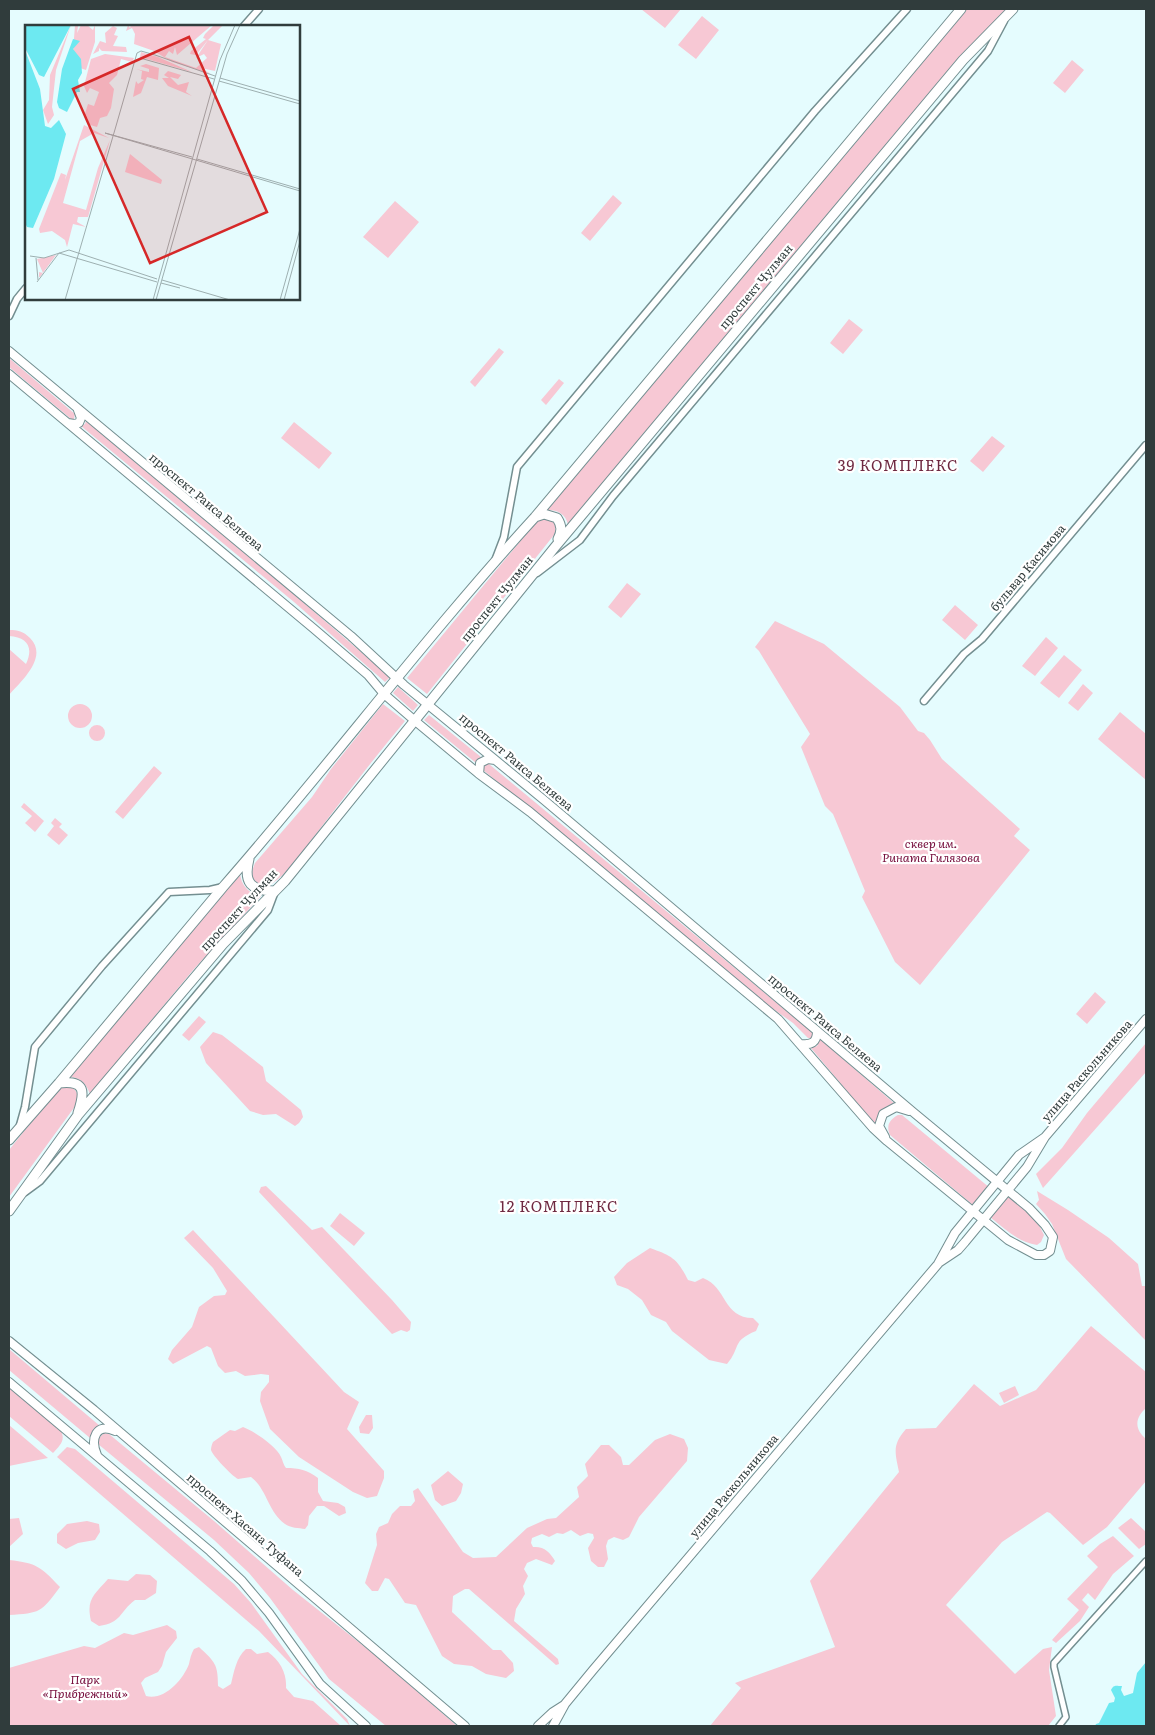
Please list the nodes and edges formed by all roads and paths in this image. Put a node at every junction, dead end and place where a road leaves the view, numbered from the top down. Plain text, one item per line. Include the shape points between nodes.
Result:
1 (259, 9) edge
2 (907, 9) edge
3 (961, 9) edge
4 (1011, 11) edge
5 (245, 25) edge
6 (25, 289) edge
7 (17, 299) junction
8 (9, 306) edge
9 (9, 316) edge
10 (9, 352) edge
11 (9, 374) edge
12 (78, 409) junction
13 (66, 422) junction
14 (1146, 445) edge
15 (535, 517) junction
16 (555, 547) junction
17 (495, 561) junction
18 (530, 578) junction
19 (397, 678) junction
20 (384, 694) junction
21 (924, 701) dead end
22 (427, 704) junction
23 (414, 720) junction
24 (495, 760) junction
25 (479, 774) junction
26 (250, 856) junction
27 (223, 887) junction
28 (275, 891) junction
29 (1146, 1019) edge
30 (817, 1031) junction
31 (800, 1044) junction
32 (59, 1083) junction
33 (913, 1112) junction
34 (78, 1115) junction
35 (19, 1127) junction
36 (1045, 1138) junction
37 (9, 1140) edge
38 (887, 1141) junction
39 (997, 1182) junction
40 (1008, 1191) junction
41 (20, 1196) junction
42 (9, 1211) edge
43 (973, 1212) junction
44 (983, 1220) junction
45 (938, 1264) junction
46 (9, 1341) edge
47 (9, 1382) edge
48 (123, 1435) junction
49 (98, 1456) junction
50 (1146, 1561) edge
51 (565, 1704) junction
52 (366, 1726) edge
53 (465, 1726) edge
54 (538, 1726) edge
55 (553, 1726) edge
56 (1059, 1726) edge

1 - 5 street
2 - 17 street via 815,111 516,467 504,537
3 - 15 main road, проспект Чулман
4 - 16 main road, проспект Чулман via 963,60
4 - 18 street via 988,51 613,496 580,540
6 - 7 street
7 - 8 street
7 - 9 street
10 - 12 street, проспект Раиса Беляева
11 - 13 street
12 - 13 street via 79,423
12 - 19 street, проспект Раиса Беляева
13 - 20 street via 368,675
14 - 21 street, бульвар Касимова via 982,640 964,654
15 - 16 main road via 544,514 558,518 561,533
15 - 17 main road, проспект Чулман
16 - 18 main road, проспект Чулман
17 - 19 main road, проспект Чулман
18 - 22 main road, проспект Чулман
19 - 20 main road, проспект Чулман
19 - 22 street, проспект Раиса Беляева
20 - 23 street
20 - 26 main road, проспект Чулман
22 - 23 main road, проспект Чулман
22 - 24 street, проспект Раиса Беляева
23 - 25 street
23 - 28 main road, проспект Чулман
24 - 25 street via 483,760 478,767
24 - 30 street, проспект Раиса Беляева
25 - 31 street via 530,812 778,1019
26 - 27 main road, проспект Чулман
26 - 28 main road via 247,878 252,885 264,891
27 - 32 main road, проспект Чулман
27 - 35 street via 169,892 96,974 35,1047
28 - 34 main road, проспект Чулман via 223,944
28 - 41 street via 268,910 40,1181
29 - 36 street, улица Раскольникова
30 - 31 street via 814,1043
30 - 33 street, проспект Раиса Беляева
31 - 38 street
32 - 34 main road via 77,1084 82,1090 84,1096
32 - 35 main road, проспект Чулман
33 - 38 street via 896,1106 883,1114 880,1126
33 - 39 street, проспект Раиса Беляева
34 - 41 main road, проспект Чулман
35 - 37 main road, проспект Чулман
36 - 39 street, улица Раскольникова via 1019,1155
36 - 40 street, улица Раскольникова
38 - 43 street
39 - 40 street, проспект Раиса Беляева
39 - 43 street, улица Раскольникова
40 - 44 street, улица Раскольникова
40 - 44 street, проспект Раиса Беляева via 1052,1234 1050,1251 1036,1255 1026,1251
41 - 42 main road, проспект Чулман
43 - 44 street
43 - 45 street, улица Раскольникова via 955,1233
44 - 45 street, улица Раскольникова via 958,1250
45 - 51 street, улица Раскольникова
46 - 48 street, проспект Хасана Туфана
47 - 49 street
48 - 49 street via 108,1428 99,1431 93,1443
48 - 53 street, проспект Хасана Туфана
49 - 52 street via 242,1581 320,1684
50 - 56 street via 1054,1663 1066,1717
51 - 54 street
51 - 55 street, улица Раскольникова

